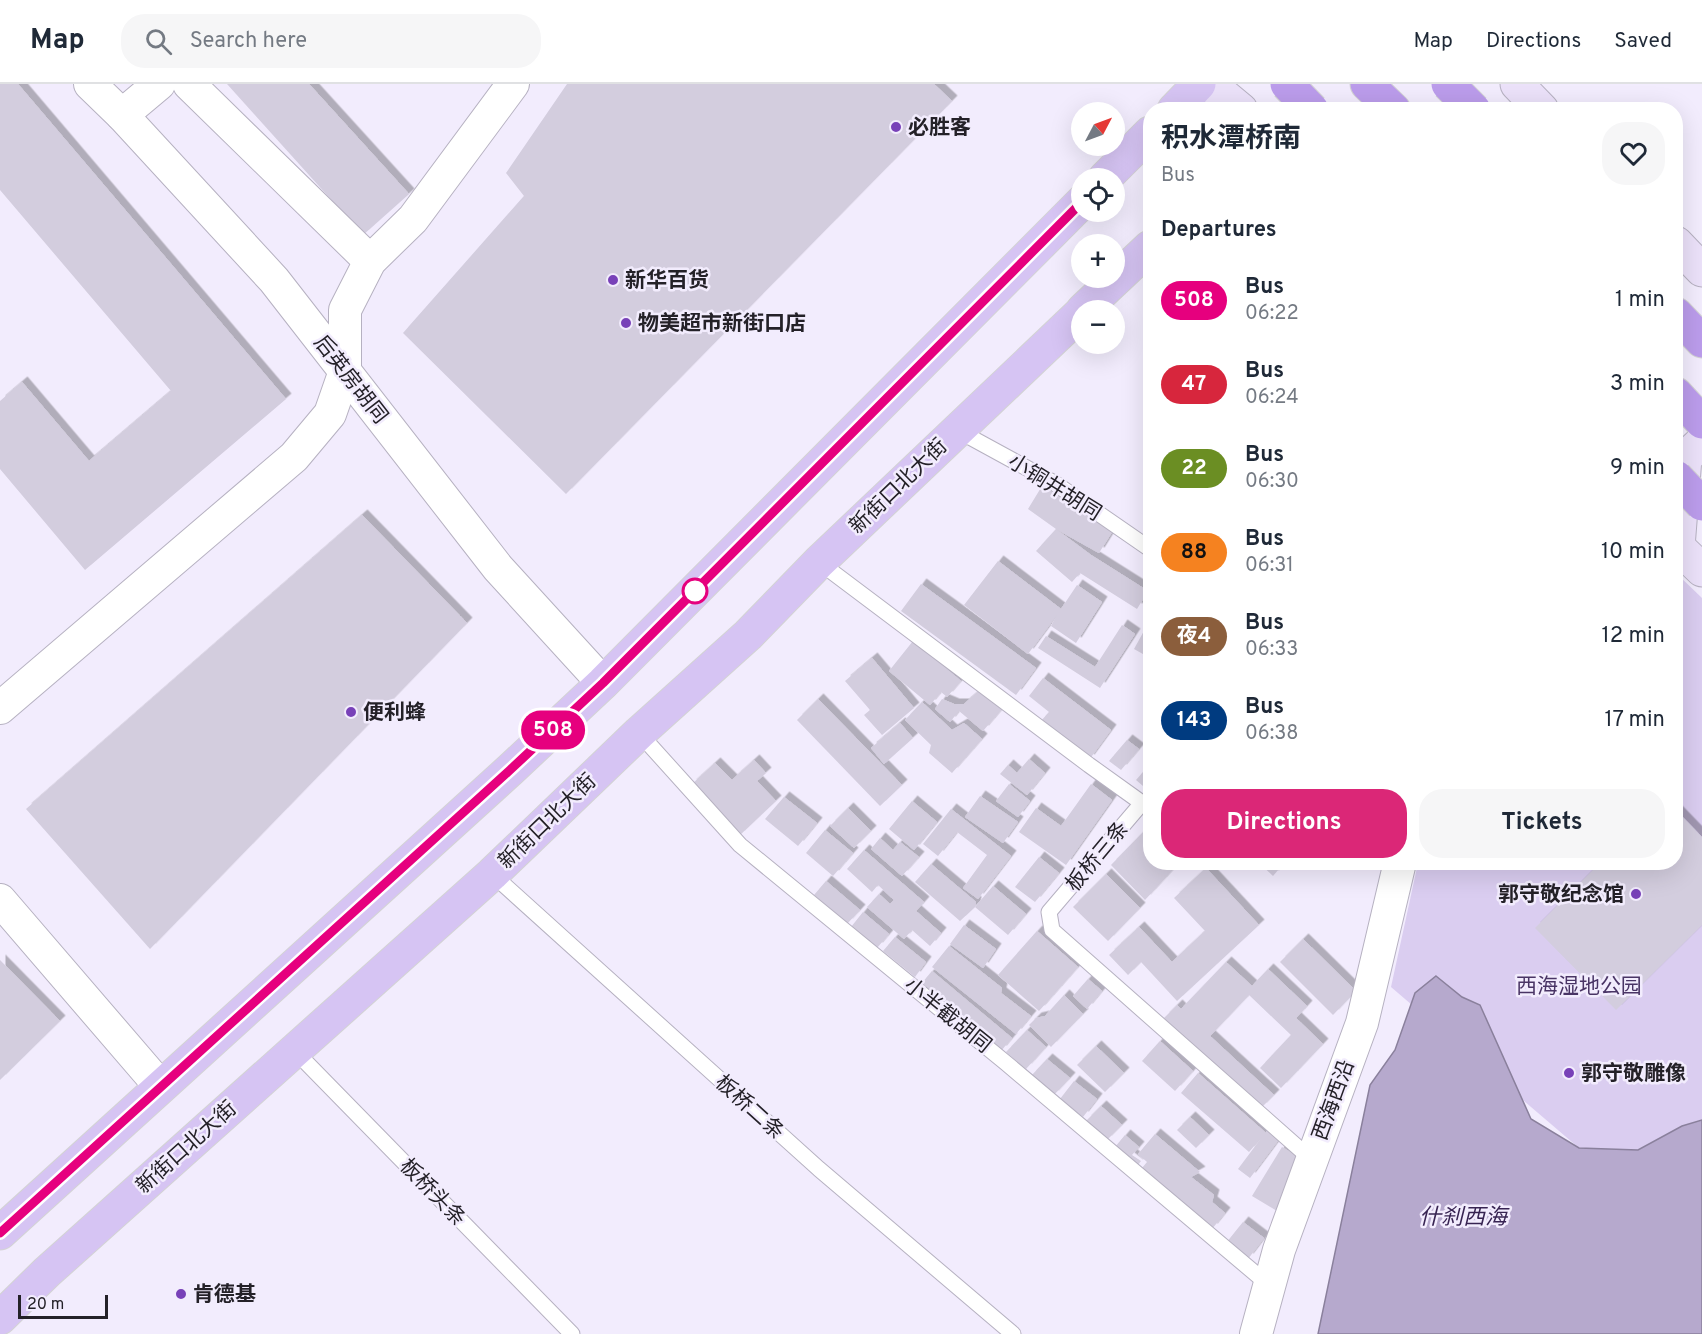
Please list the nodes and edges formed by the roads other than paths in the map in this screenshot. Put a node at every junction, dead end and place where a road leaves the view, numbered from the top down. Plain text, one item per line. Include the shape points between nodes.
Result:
1 (90, 84) edge
2 (159, 84) edge
3 (189, 84) edge
4 (513, 84) edge
5 (1199, 84) edge
6 (1210, 84) edge
7 (1287, 84) edge
8 (1315, 84) edge
9 (1367, 84) edge
10 (1448, 84) edge
11 (1517, 84) edge
12 (1182, 102) edge
13 (1231, 102) edge
14 (1299, 102) edge
15 (1304, 102) edge
16 (1386, 102) edge
17 (1466, 102) edge
18 (1534, 102) edge
19 (122, 115) junction
20 (1143, 140) edge
21 (1115, 168) edge
22 (1071, 213) edge
23 (1683, 250) edge
24 (1143, 254) edge
25 (370, 261) junction
26 (1702, 270) edge
27 (1094, 300) edge
28 (1071, 321) edge
29 (1683, 321) edge
30 (1702, 341) edge
31 (345, 371) junction
32 (1683, 402) edge
33 (1702, 422) edge
34 (957, 430) junction
35 (1688, 460) edge
36 (1683, 499) edge
37 (1702, 504) edge
38 (1143, 544) edge
39 (1683, 552) edge
40 (819, 562) junction
41 (1702, 570) edge
42 (603, 683) junction
43 (0, 708) edge
44 (639, 733) junction
45 (1398, 870) edge
46 (492, 874) junction
47 (0, 900) edge
48 (294, 1050) junction
49 (160, 1086) junction
50 (1311, 1160) junction
51 (0, 1233) edge
52 (1269, 1285) junction
53 (0, 1318) edge
54 (572, 1334) edge
55 (1013, 1334) edge
56 (1256, 1334) edge

1 - 19 street, 后英房胡同
2 - 19 street
3 - 25 street
4 - 25 street via 414,219
5 - 12 main road
6 - 13 street
7 - 15 highway, bridge
8 - 14 main road
9 - 16 highway
10 - 17 highway, bridge
11 - 18 street
19 - 31 street, 后英房胡同 via 274,280
20 - 21 main road
22 - 42 main road
23 - 26 street
24 - 27 main road, 新街口北大街
25 - 31 street via 345,310
28 - 34 main road, 新街口北大街
29 - 30 highway
31 - 42 street, 后英房胡同 via 498,568
31 - 43 street via 330,414 294,457
32 - 33 highway
34 - 38 lane, 小铜井胡同 via 1056,484
34 - 40 main road, 新街口北大街
35 - 36 street
35 - 37 highway, bridge
39 - 41 street
40 - 44 main road, 新街口北大街 via 748,635
40 - 50 lane, 板桥三条 via 1142,803 1049,912 1052,930
42 - 49 main road
44 - 46 main road, 新街口北大街
44 - 52 lane, 小半截胡同 via 740,845
45 - 50 street, 西海西沿 via 1362,1023
46 - 48 main road, 新街口北大街
46 - 55 lane, 板桥二条 via 819,1169
47 - 49 street
48 - 53 main road, 新街口北大街
48 - 54 lane, 板桥头条
49 - 51 main road
50 - 52 street, 西海西沿
52 - 56 street, 西海西沿

